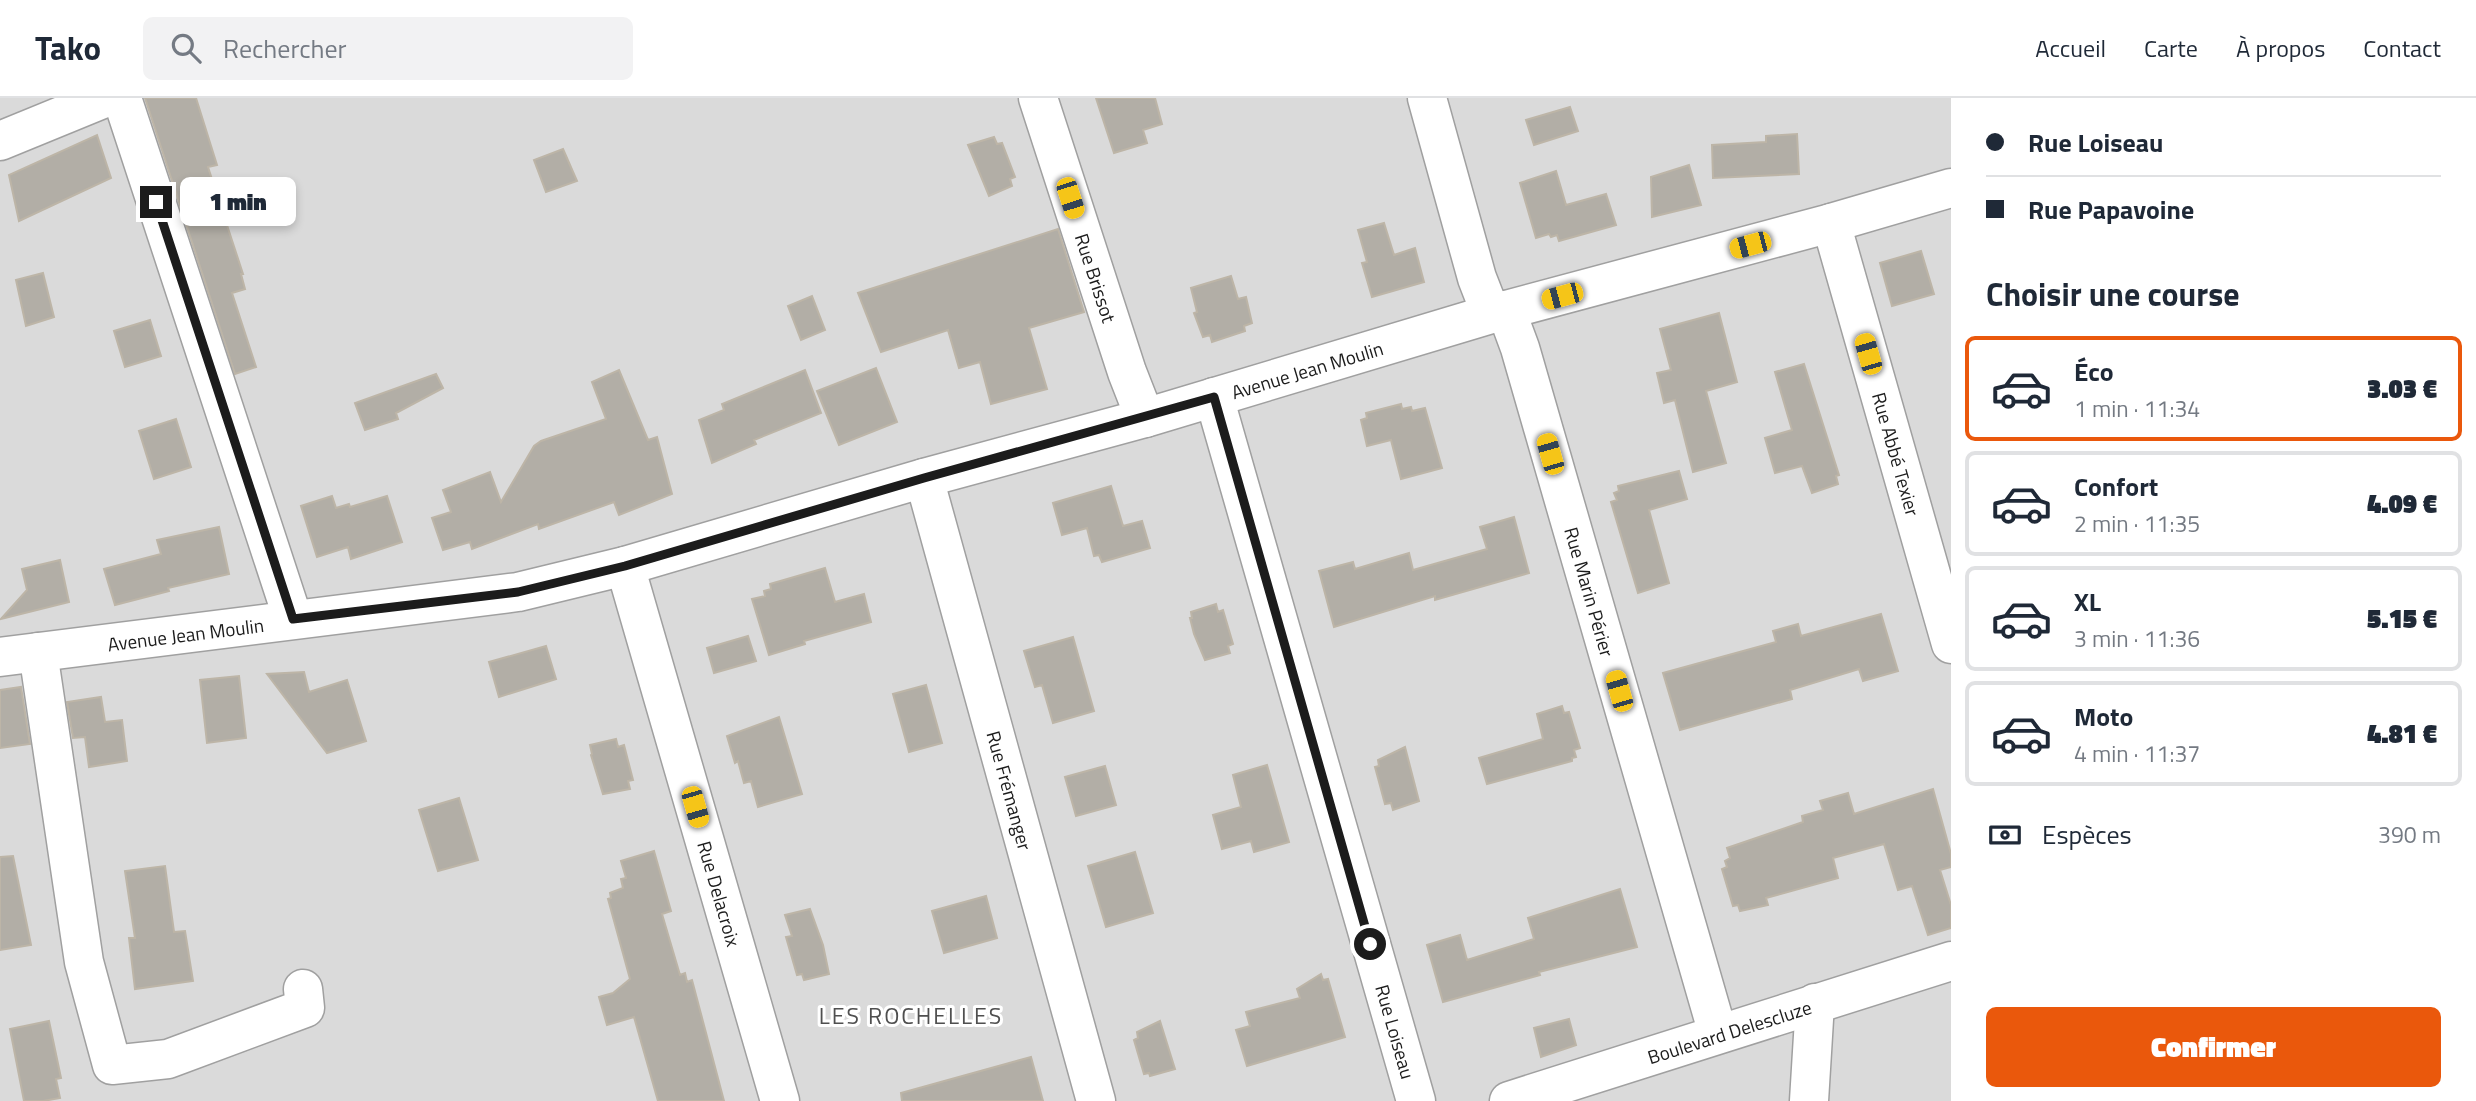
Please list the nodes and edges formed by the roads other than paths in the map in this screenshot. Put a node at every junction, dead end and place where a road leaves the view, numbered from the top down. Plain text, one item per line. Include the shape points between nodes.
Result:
1 (105, 98) edge
2 (122, 98) edge
3 (1038, 98) edge
4 (1427, 98) edge
5 (0, 141) edge
6 (1951, 188) edge
7 (1831, 223) junction
8 (1499, 312) junction
9 (1214, 397) junction
10 (1145, 418) junction
11 (924, 478) junction
12 (625, 566) junction
13 (293, 619) junction
14 (1951, 644) edge
15 (38, 652) junction
16 (0, 657) edge
17 (1951, 961) edge
18 (303, 989) dead end
19 (1815, 1003) junction
20 (1717, 1034) junction
21 (780, 1101) edge
22 (1096, 1101) edge
23 (1416, 1101) edge
24 (1509, 1101) edge
25 (1809, 1101) edge

1 - 5 street
2 - 13 street
3 - 10 street, Rue Brissot
4 - 8 street, Rue Marin Périer via 1478,278
6 - 7 street, Avenue Jean Moulin
7 - 8 street, Avenue Jean Moulin
7 - 14 street, Rue Abbé Texier
8 - 9 street, Avenue Jean Moulin
8 - 20 street, Rue Marin Périer via 1520,348
9 - 10 street, Avenue Jean Moulin
9 - 23 street, Rue Loiseau
10 - 11 street, Avenue Jean Moulin
11 - 12 street, Avenue Jean Moulin
11 - 22 street, Rue Frémanger
12 - 13 street, Avenue Jean Moulin via 518,592
12 - 21 street, Rue Delacroix
13 - 15 street, Avenue Jean Moulin
15 - 16 street, Avenue Jean Moulin
15 - 18 street via 84,962 113,1065 168,1059 305,1008
17 - 19 street, Boulevard Delescluze
19 - 20 street, Boulevard Delescluze
19 - 25 street
20 - 24 street, Boulevard Delescluze

